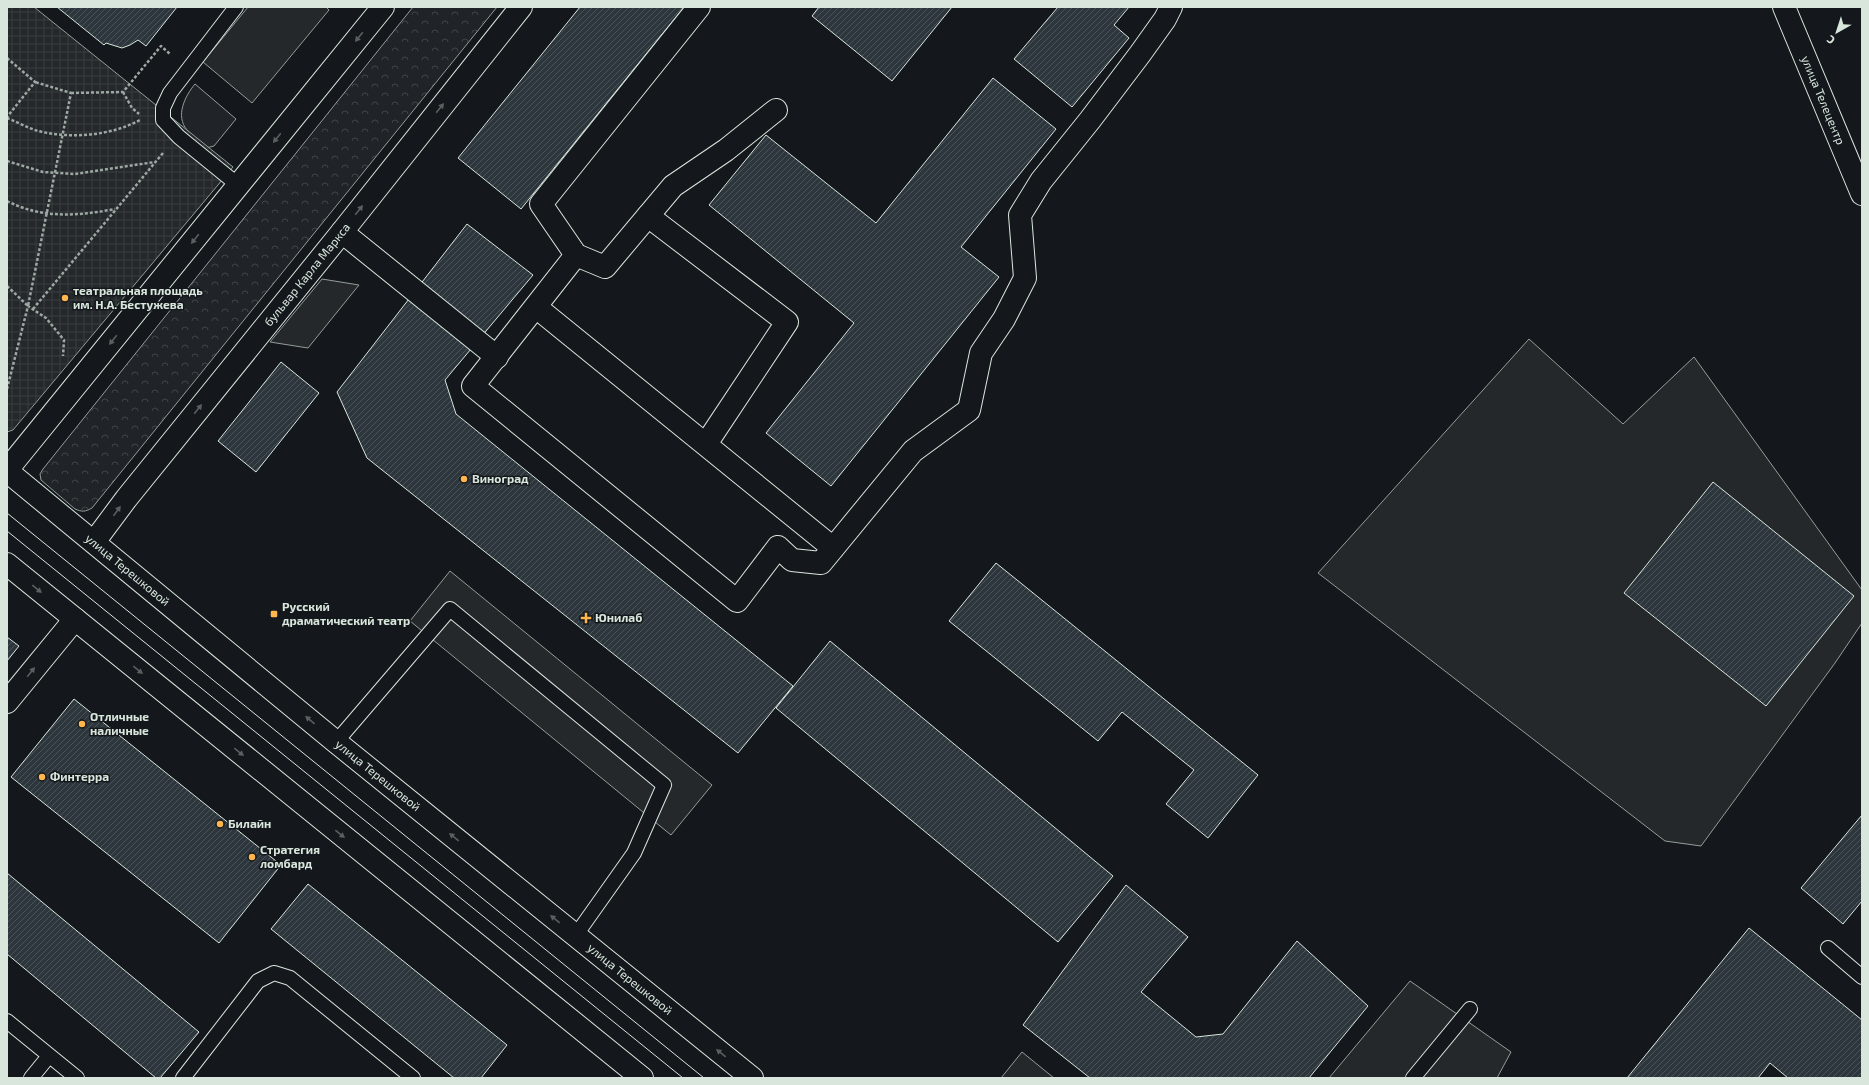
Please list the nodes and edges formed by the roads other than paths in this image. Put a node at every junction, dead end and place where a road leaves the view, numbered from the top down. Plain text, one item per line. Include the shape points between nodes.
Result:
1 (236, 7) edge
2 (383, 7) edge
3 (521, 7) edge
4 (699, 7) edge
5 (1171, 7) edge
6 (1784, 7) edge
7 (776, 110) dead end
8 (238, 185) junction
9 (1862, 194) edge
10 (648, 216) junction
11 (342, 232) junction
12 (576, 255) junction
13 (536, 307) junction
14 (497, 357) junction
15 (706, 444) junction
16 (7, 470) edge
17 (799, 520) junction
18 (94, 542) junction
19 (778, 547) junction
20 (833, 548) junction
21 (7, 564) edge
22 (75, 619) junction
23 (7, 702) edge
24 (336, 742) junction
25 (576, 935) junction
26 (1828, 948) dead end
27 (1862, 977) edge
28 (1470, 1009) dead end
29 (7, 1021) edge
30 (49, 1056) junction
31 (31, 1078) edge
32 (76, 1078) edge
33 (184, 1078) edge
34 (413, 1078) edge
35 (642, 1078) edge
36 (752, 1078) edge
37 (1413, 1078) edge

1 - 8 lane via 170,93 163,108 163,120 179,137
2 -> 8 street
11 -> 3 street, бульвар Карла Маркса
4 - 12 street via 541,204
5 - 20 street via 1140,54 1041,181 1020,215 1025,278 1004,320 981,354 969,410 913,452
6 - 9 street, улица Телецентр
7 - 10 street via 726,150 673,186
8 -> 16 street
10 - 12 street via 605,268
10 - 15 street via 787,322
11 - 14 street
18 -> 11 street, бульвар Карла Маркса via 126,498
12 - 13 street
13 - 14 street
13 - 15 street
14 - 19 street via 473,386 736,601
15 - 17 street
16 - 18 street, улица Терешковой
17 - 19 street
17 - 20 street
24 -> 18 street, улица Терешковой
19 - 20 street via 792,560 821,562
21 -> 22 street
23 -> 22 street
22 -> 35 street
25 -> 24 street, улица Терешковой
24 - 25 lane via 450,609 664,785 634,852
36 -> 25 street, улица Терешковой
26 - 27 lane
28 - 37 lane
29 - 30 lane
30 - 31 lane
30 - 32 lane
33 - 34 lane via 258,981 274,973 290,978

